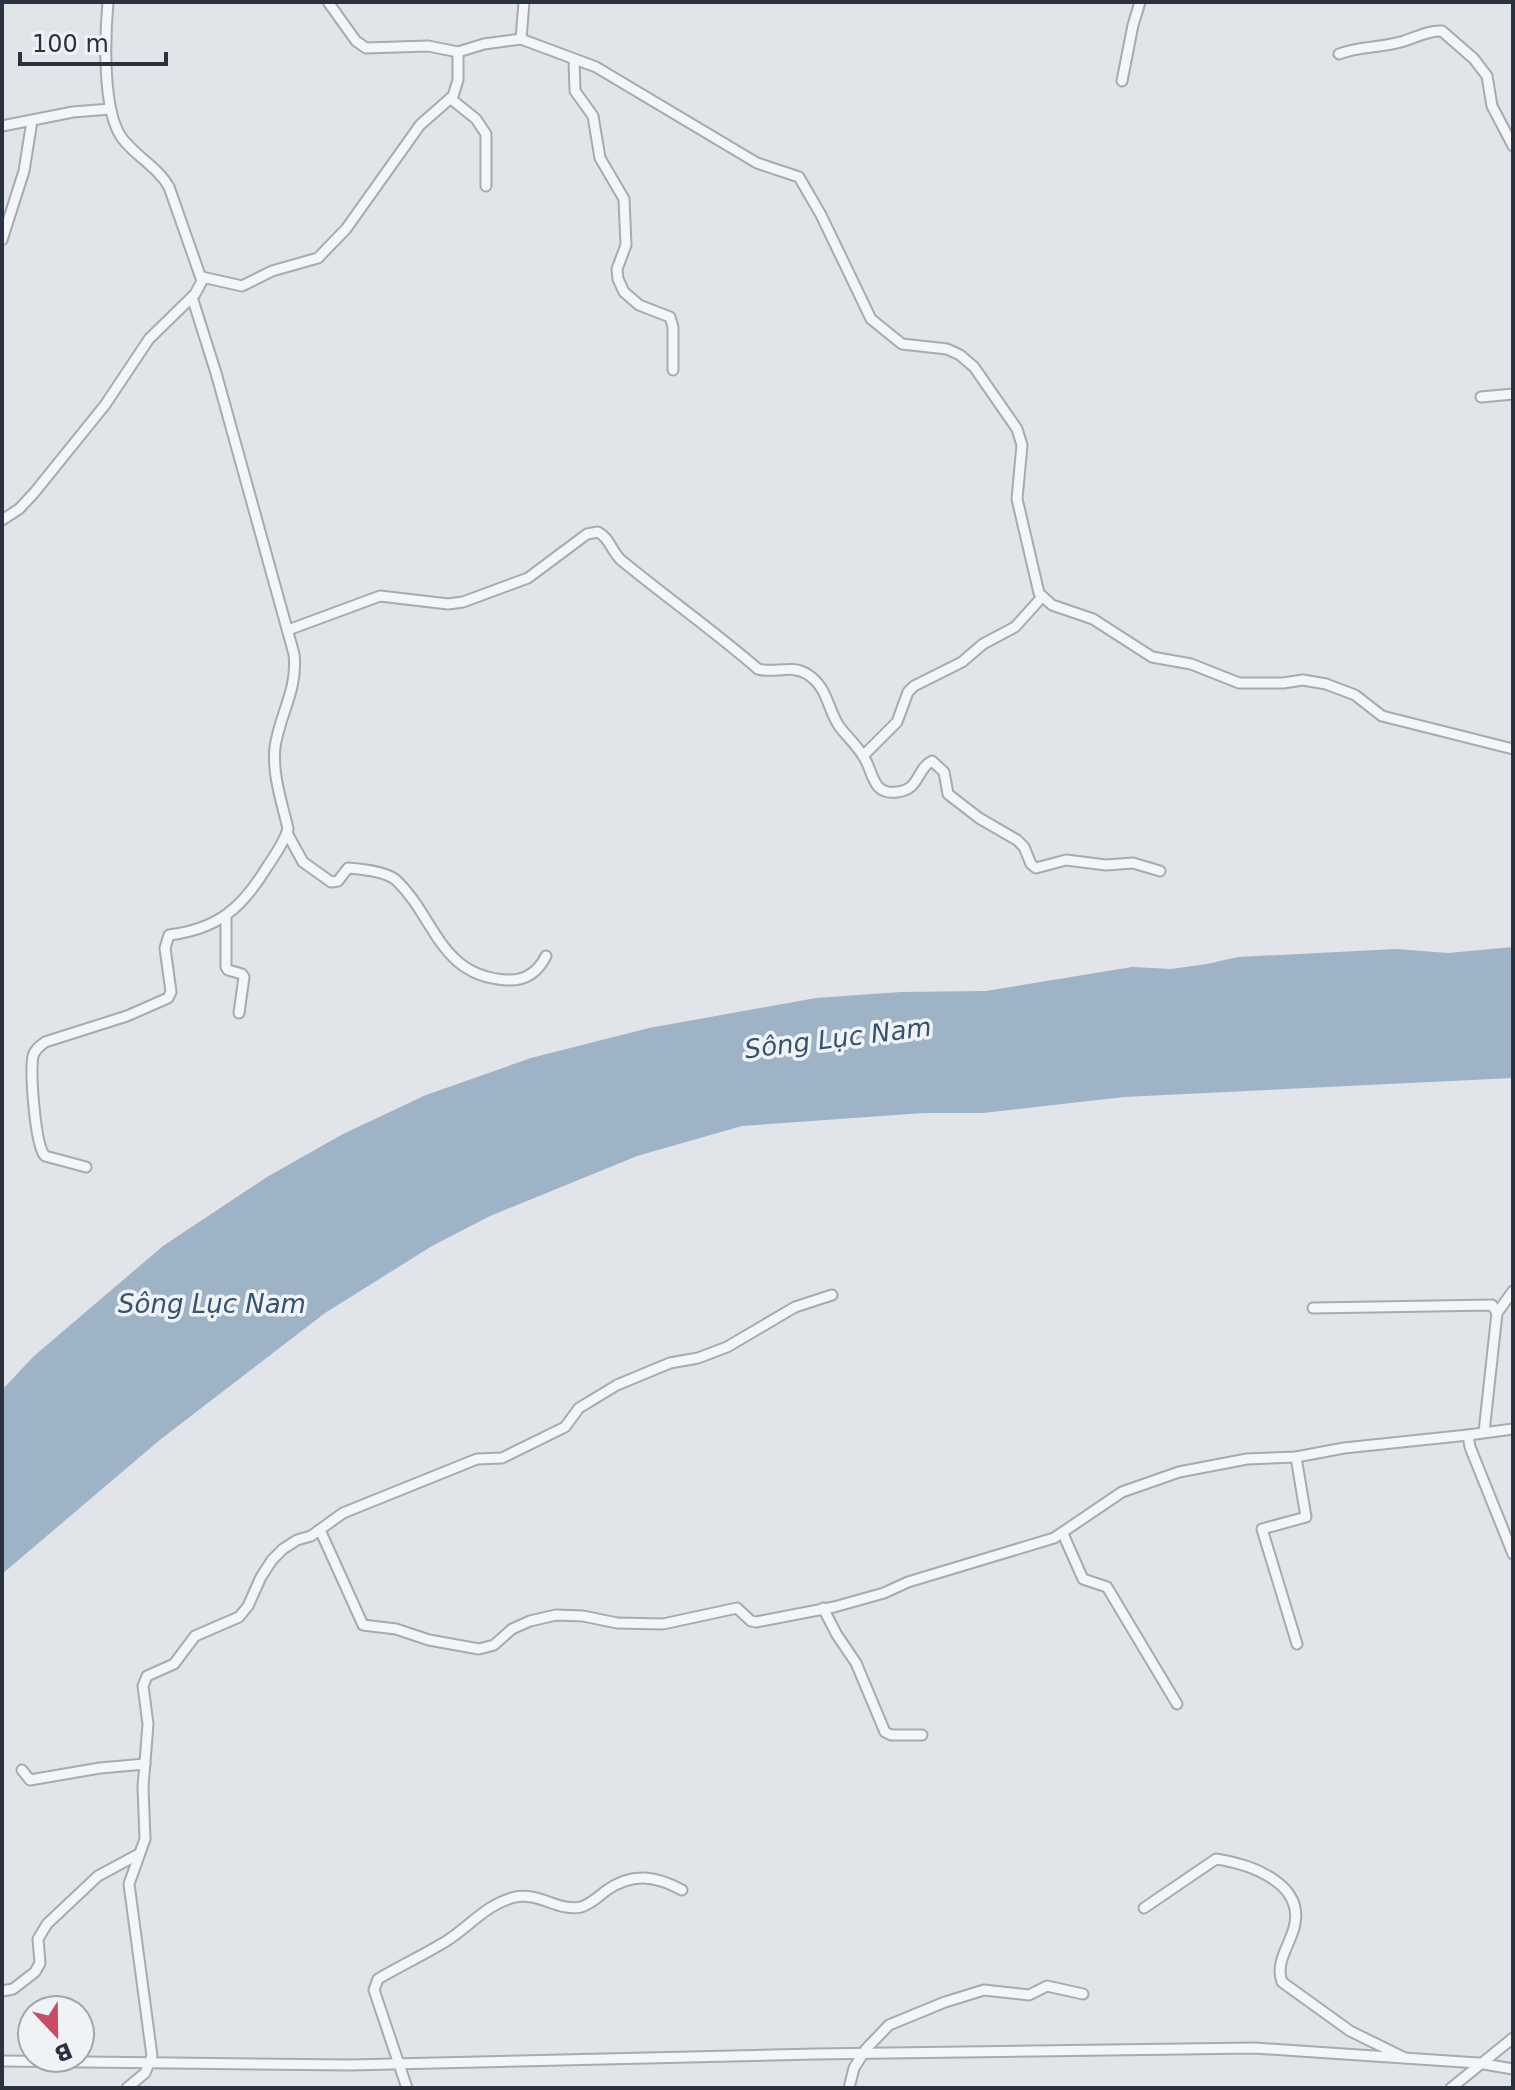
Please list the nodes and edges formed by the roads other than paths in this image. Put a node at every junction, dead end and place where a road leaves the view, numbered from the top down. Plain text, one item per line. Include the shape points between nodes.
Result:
1 (108, 2) edge
2 (328, 2) edge
3 (524, 2) edge
4 (1140, 2) edge
5 (521, 39) junction
6 (458, 52) junction
7 (1339, 54) dead end
8 (574, 60) junction
9 (1122, 81) dead end
10 (451, 99) junction
11 (110, 109) junction
12 (32, 121) junction
13 (2, 126) edge
14 (1513, 146) edge
15 (486, 186) dead end
16 (2, 240) edge
17 (202, 277) junction
18 (192, 297) junction
19 (673, 370) dead end
20 (1513, 394) edge
21 (1481, 397) dead end
22 (2, 520) edge
23 (1042, 597) junction
24 (288, 630) junction
25 (1513, 749) edge
26 (863, 756) junction
27 (287, 833) junction
28 (1160, 871) dead end
29 (226, 916) junction
30 (546, 956) dead end
31 (239, 1013) dead end
32 (86, 1167) dead end
33 (1513, 1291) edge
34 (832, 1295) dead end
35 (1313, 1308) dead end
36 (1497, 1313) junction
37 (1513, 1429) edge
38 (1484, 1432) junction
39 (1468, 1435) junction
40 (1296, 1457) junction
41 (320, 1530) junction
42 (1063, 1534) junction
43 (1513, 1554) edge
44 (823, 1608) junction
45 (1297, 1644) dead end
46 (1177, 1704) dead end
47 (922, 1735) dead end
48 (145, 1764) junction
49 (22, 1770) dead end
50 (139, 1854) junction
51 (682, 1890) dead end
52 (1144, 1908) dead end
53 (2, 1991) edge
54 (1083, 1994) dead end
55 (1513, 2038) edge
56 (863, 2053) junction
57 (1408, 2059) junction
58 (2, 2061) edge
59 (150, 2063) junction
60 (1478, 2063) junction
61 (399, 2064) junction
62 (1513, 2069) edge
63 (127, 2088) edge
64 (407, 2088) edge
65 (849, 2088) edge
66 (1451, 2088) edge

1 - 11 street
2 - 6 street via 366,48 428,46
3 - 5 street
4 - 9 street
5 - 6 street
5 - 8 street
6 - 10 street via 458,80
7 - 14 street via 1442,31 1487,76 1492,106
8 - 19 street via 575,91 593,116 600,158 624,199 626,245 618,279 639,305 670,317
8 - 23 street via 604,71 757,163 799,177 871,319 902,344 947,349 974,367 1020,437 1017,499
10 - 15 street via 486,134
10 - 17 street via 420,125 355,217 318,258 242,286
11 - 12 street
11 - 17 street via 120,136 167,183
12 - 13 street
12 - 16 street via 24,171
17 - 18 street
18 - 22 street via 149,339 105,405 34,493
18 - 24 street
20 - 21 street
23 - 25 street via 1093,619 1152,657 1191,664 1239,683 1326,684 1355,695 1382,716
23 - 26 street via 1015,627 914,686 897,722
24 - 26 street via 380,596 463,602 528,578 587,534 598,532 618,558 758,669 787,668 810,676
24 - 27 street via 295,677 275,759
26 - 28 street via 876,786 889,792 909,789 929,761 936,763 944,772 948,794 1017,840 1036,868 1066,860 1133,863
27 - 29 street via 257,883
27 - 30 street via 303,862 331,882 352,868 390,876 413,900 440,945 482,977 521,980
29 - 31 street via 226,967 244,977
29 - 32 street via 169,935 168,998 45,1042 36,1051 41,1151
33 - 36 street
34 - 41 street via 795,1307 727,1347 617,1385 579,1408 565,1427 502,1458 477,1459 434,1475 343,1513
35 - 36 street via 1492,1305
36 - 38 street
37 - 38 street
38 - 39 street
39 - 40 street
39 - 43 street
40 - 42 street via 1224,1463 1150,1481 1122,1492
40 - 45 street via 1306,1517 1262,1529
41 - 44 street via 363,1625 479,1649 530,1621 556,1615 663,1624 737,1608 756,1622
41 - 48 street via 272,1560 239,1617 195,1636 174,1664 147,1676
42 - 44 street
42 - 46 street via 1083,1579 1107,1587
44 - 47 street via 856,1663 885,1732
48 - 49 street via 30,1780
48 - 50 street via 145,1839
50 - 53 street via 98,1876 47,1924 38,1939 40,1963 35,1972
50 - 59 street via 129,1884 153,2045
51 - 61 street via 651,1877 618,1882 578,1908 527,1895 488,1907 445,1942 375,1983
52 - 57 street via 1216,1859 1249,1865 1272,1879 1294,1904 1294,1927 1279,1971 1282,1982 1350,2031
54 - 56 street via 1047,1986 1029,1995 984,1990 889,2025
55 - 60 street
56 - 57 street via 1255,2048
56 - 61 street
56 - 65 street
57 - 60 street
58 - 59 street
59 - 61 street
59 - 63 street
60 - 62 street
60 - 66 street
61 - 64 street

